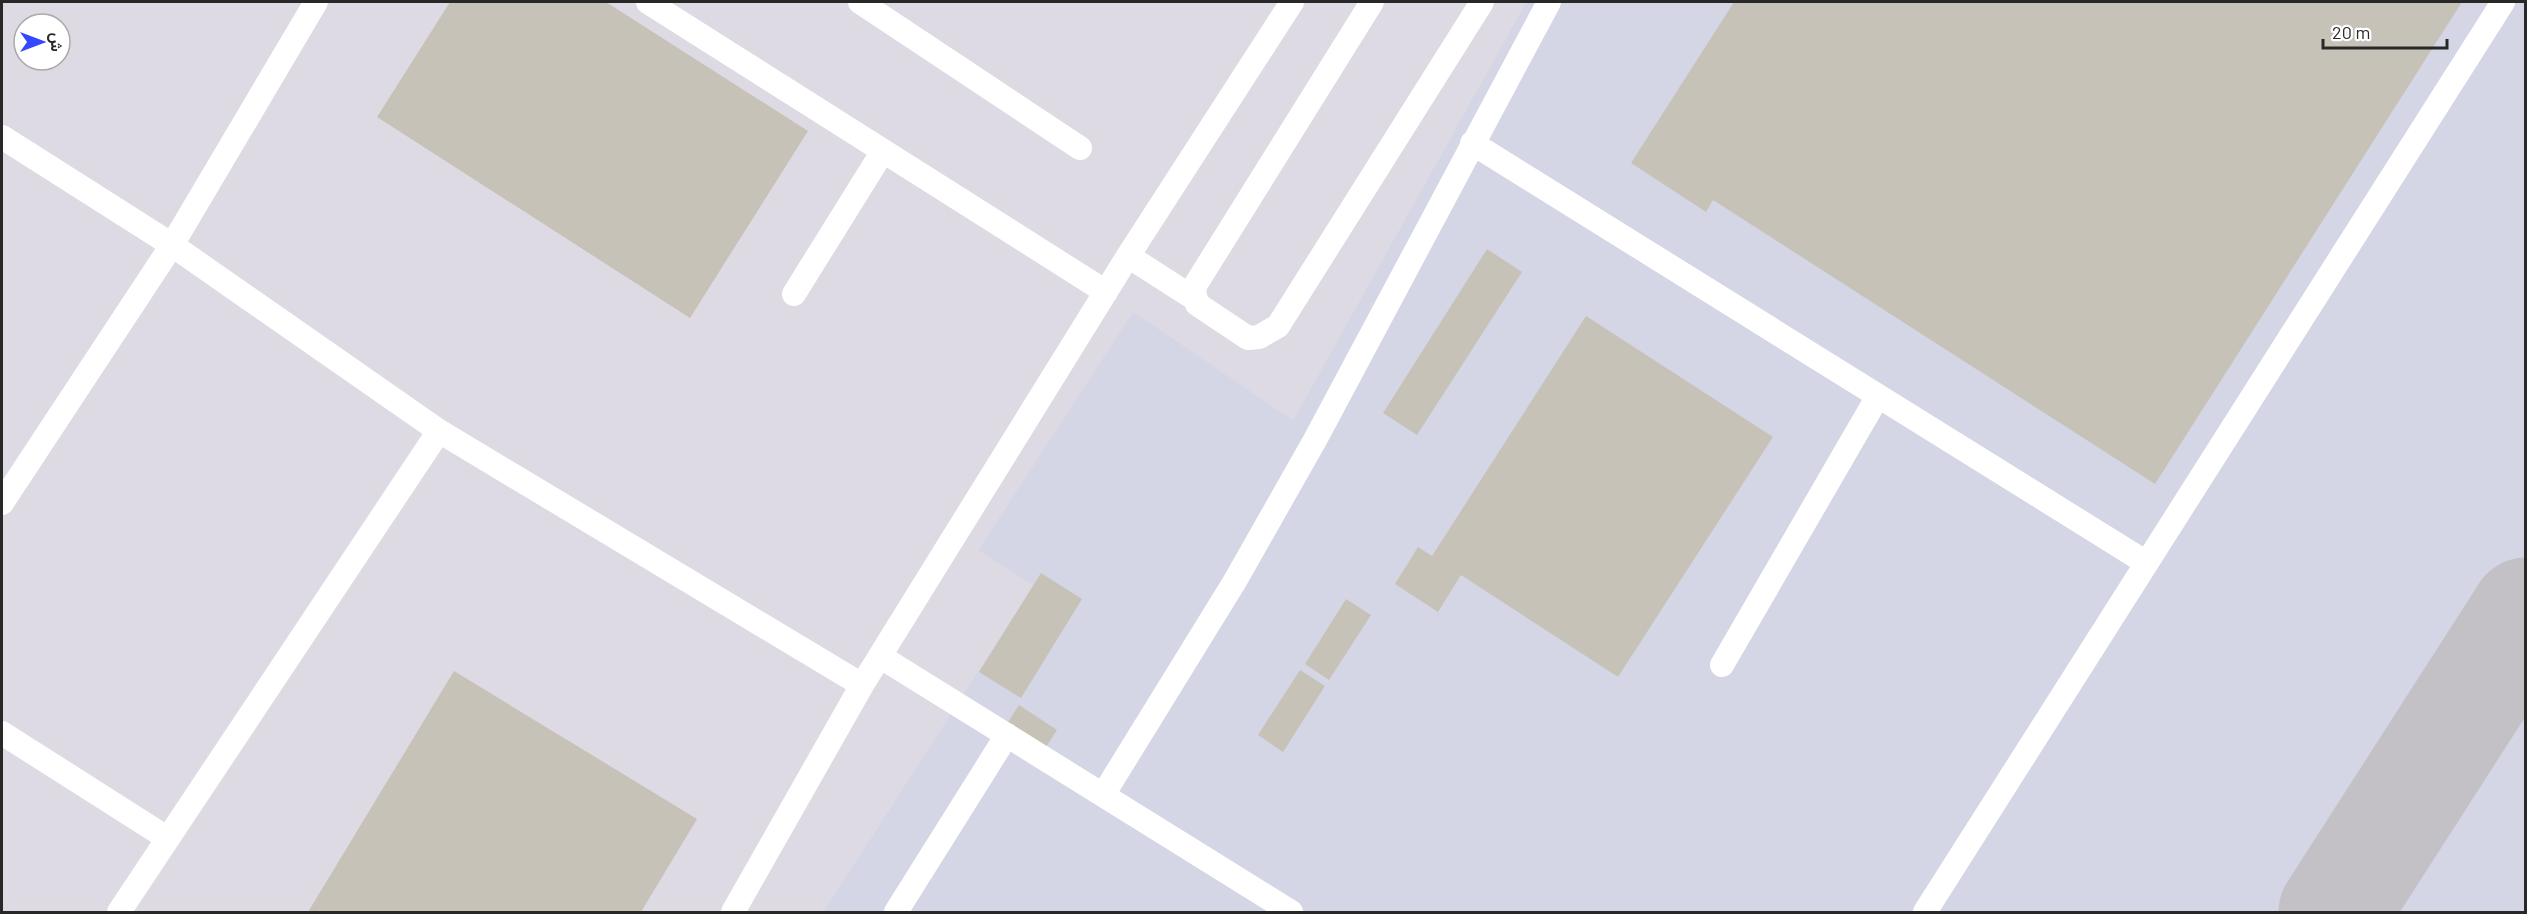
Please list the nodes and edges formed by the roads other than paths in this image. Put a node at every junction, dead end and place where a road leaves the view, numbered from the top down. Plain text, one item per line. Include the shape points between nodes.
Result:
1 (316, 2) edge
2 (648, 2) edge
3 (860, 2) edge
4 (1292, 2) edge
5 (1372, 2) edge
6 (1482, 2) edge
7 (1549, 2) edge
8 (2503, 2) edge
9 (2, 137) edge
10 (1472, 143) junction
11 (1080, 148) dead end
12 (883, 151) junction
13 (172, 245) junction
14 (1128, 256) junction
15 (1106, 292) junction
16 (794, 294) dead end
17 (1194, 299) junction
18 (1878, 396) junction
19 (439, 431) junction
20 (2, 503) edge
21 (2145, 562) junction
22 (881, 657) junction
23 (1722, 665) dead end
24 (862, 685) junction
25 (2, 733) edge
26 (1007, 735) junction
27 (1103, 795) junction
28 (167, 838) junction
29 (119, 912) edge
30 (733, 912) edge
31 (896, 912) edge
32 (1291, 912) edge
33 (1925, 912) edge

1 - 13 lane
2 - 12 lane
3 - 11 lane
4 - 14 lane
5 - 17 lane via 1196,284
6 - 17 lane via 1278,326 1259,337 1248,338 1202,309
7 - 10 lane
8 - 21 lane
9 - 13 lane
10 - 18 lane
10 - 27 lane via 1298,471
12 - 15 lane
12 - 16 lane
13 - 19 lane
13 - 20 lane
14 - 15 lane
14 - 17 lane
15 - 22 lane
18 - 21 lane
18 - 23 lane
19 - 24 lane
19 - 28 lane
21 - 33 lane
22 - 24 lane
22 - 26 lane
24 - 30 lane
25 - 28 lane
26 - 27 lane
26 - 31 lane
27 - 32 lane
28 - 29 lane

